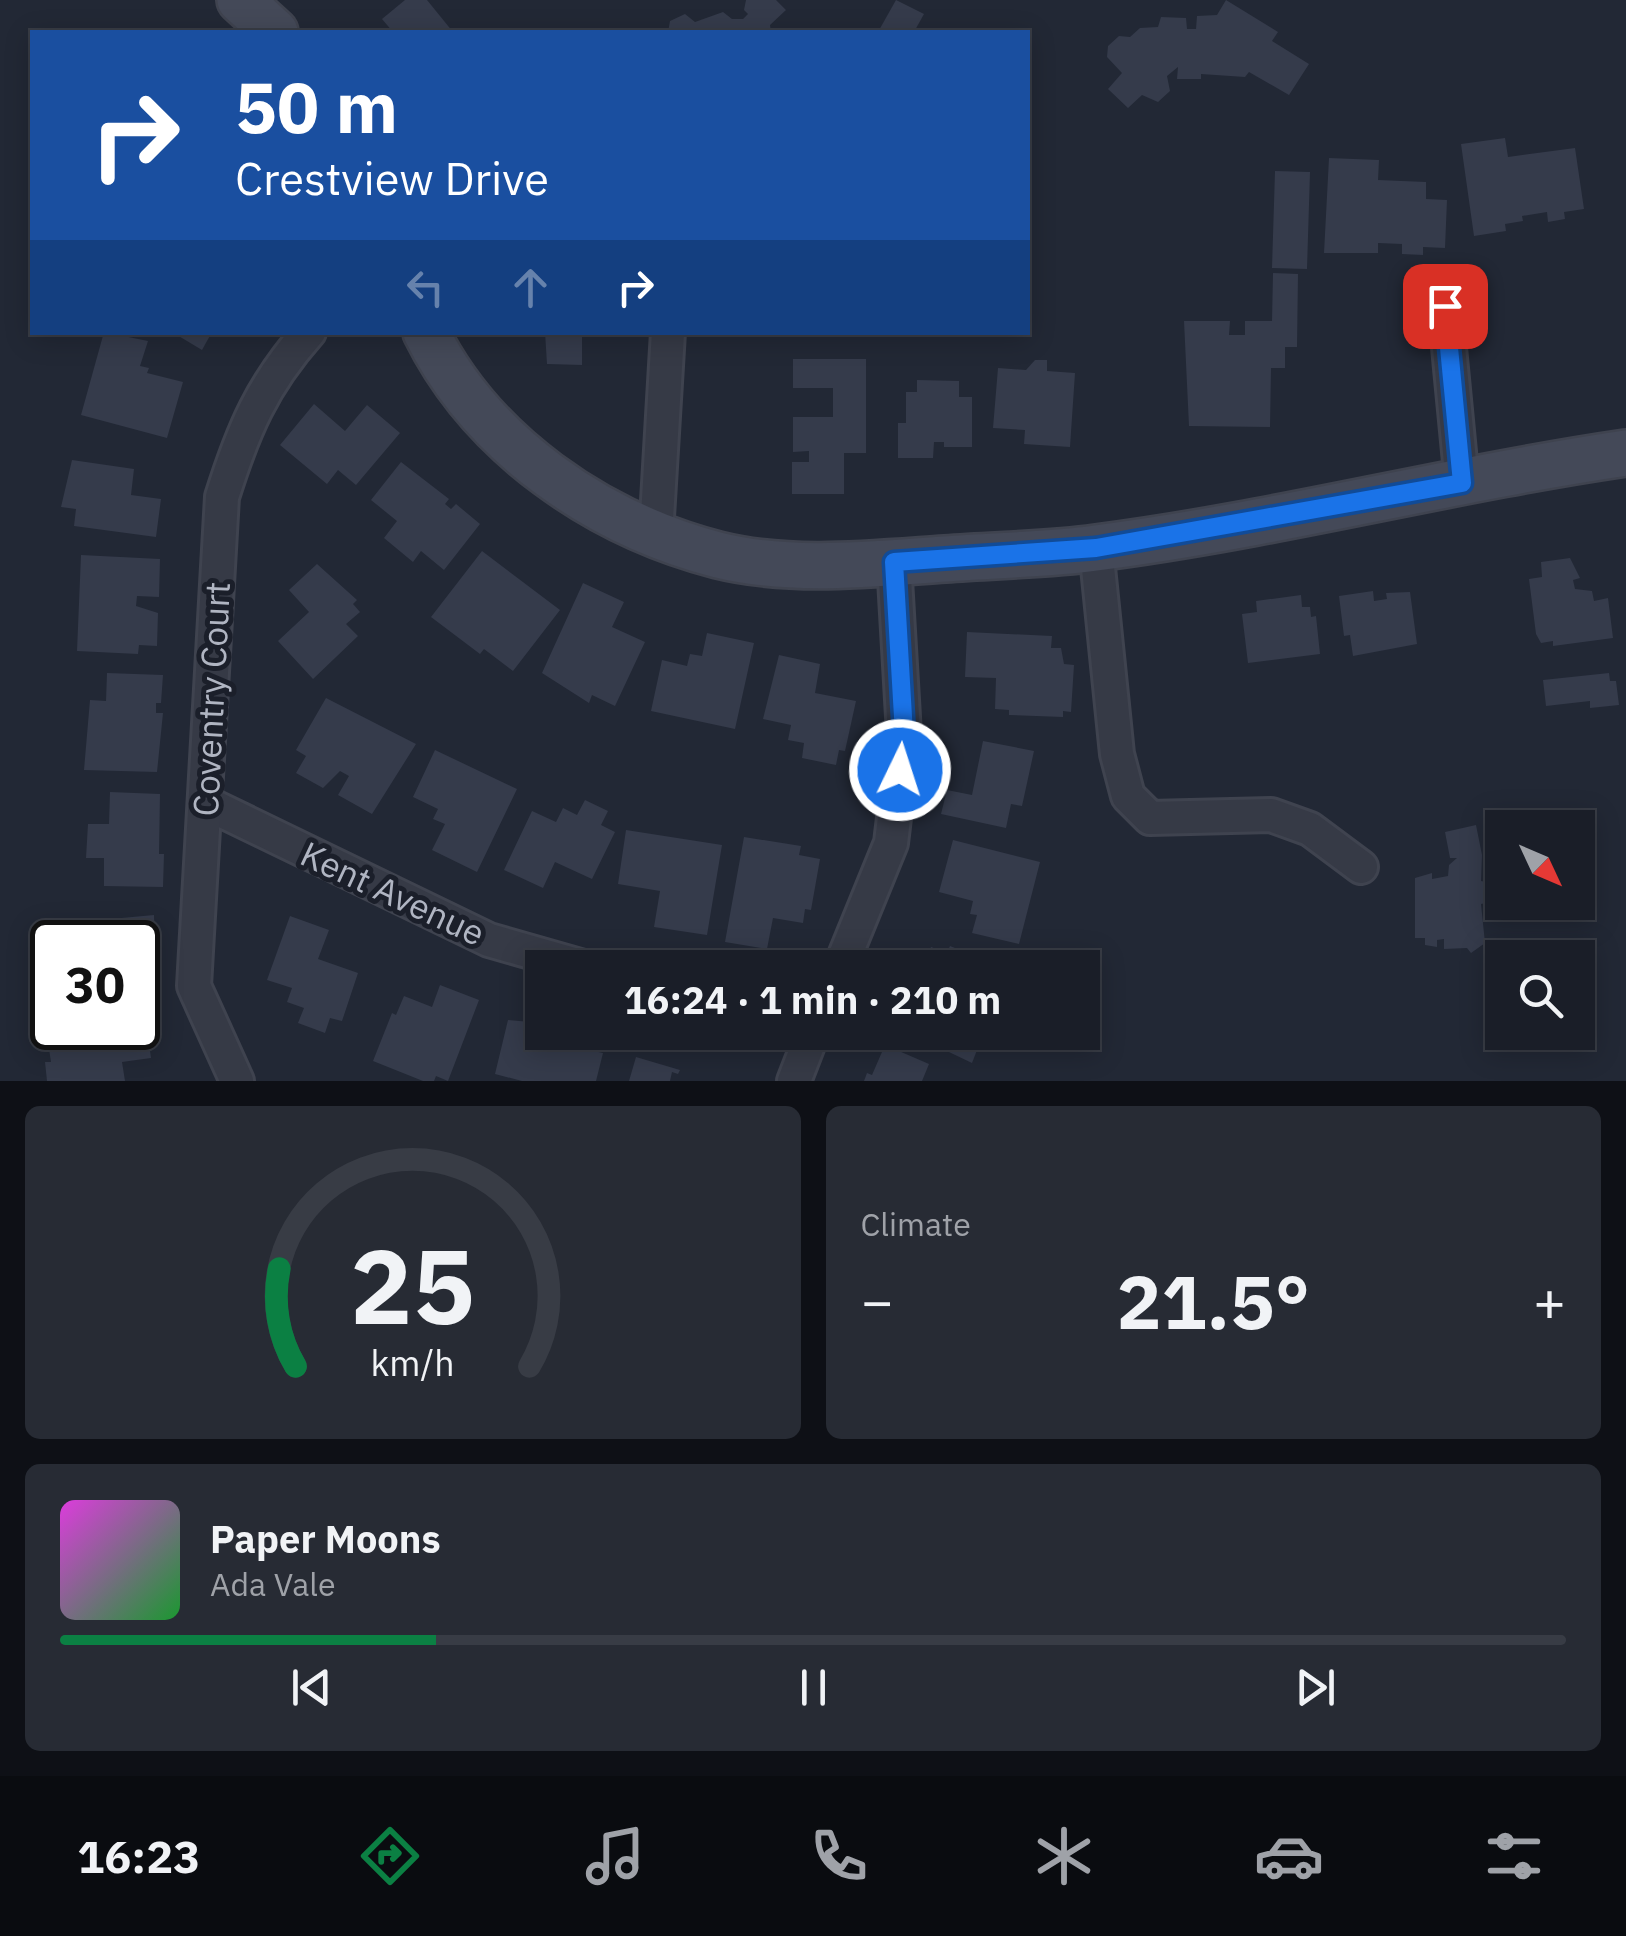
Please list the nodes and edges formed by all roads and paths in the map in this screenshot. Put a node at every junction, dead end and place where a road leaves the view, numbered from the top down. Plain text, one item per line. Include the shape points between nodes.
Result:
1 (240, 0) edge
2 (273, 30) edge
3 (1445, 306) dead end
4 (307, 335) edge
5 (427, 335) edge
6 (668, 335) edge
7 (1624, 460) edge
8 (1462, 483) junction
9 (656, 534) junction
10 (1096, 548) junction
11 (894, 562) junction
12 (206, 803) junction
13 (1362, 867) dead end
14 (525, 950) edge
15 (847, 950) edge
16 (806, 1050) edge
17 (237, 1081) edge
18 (794, 1081) edge

1 - 2 street
3 - 8 street
4 - 12 street, Coventry Court via 244,424 222,497
5 - 9 street via 440,361 514,448 581,499
6 - 9 street
7 - 8 street
8 - 10 street
9 - 11 street via 721,556 813,565
10 - 11 street
10 - 13 street via 1116,754 1128,796 1150,818 1272,815 1310,829
11 - 15 street via 904,734 892,843
12 - 14 street, Kent Avenue via 490,940
12 - 17 street, Coventry Court via 194,986
16 - 18 street

